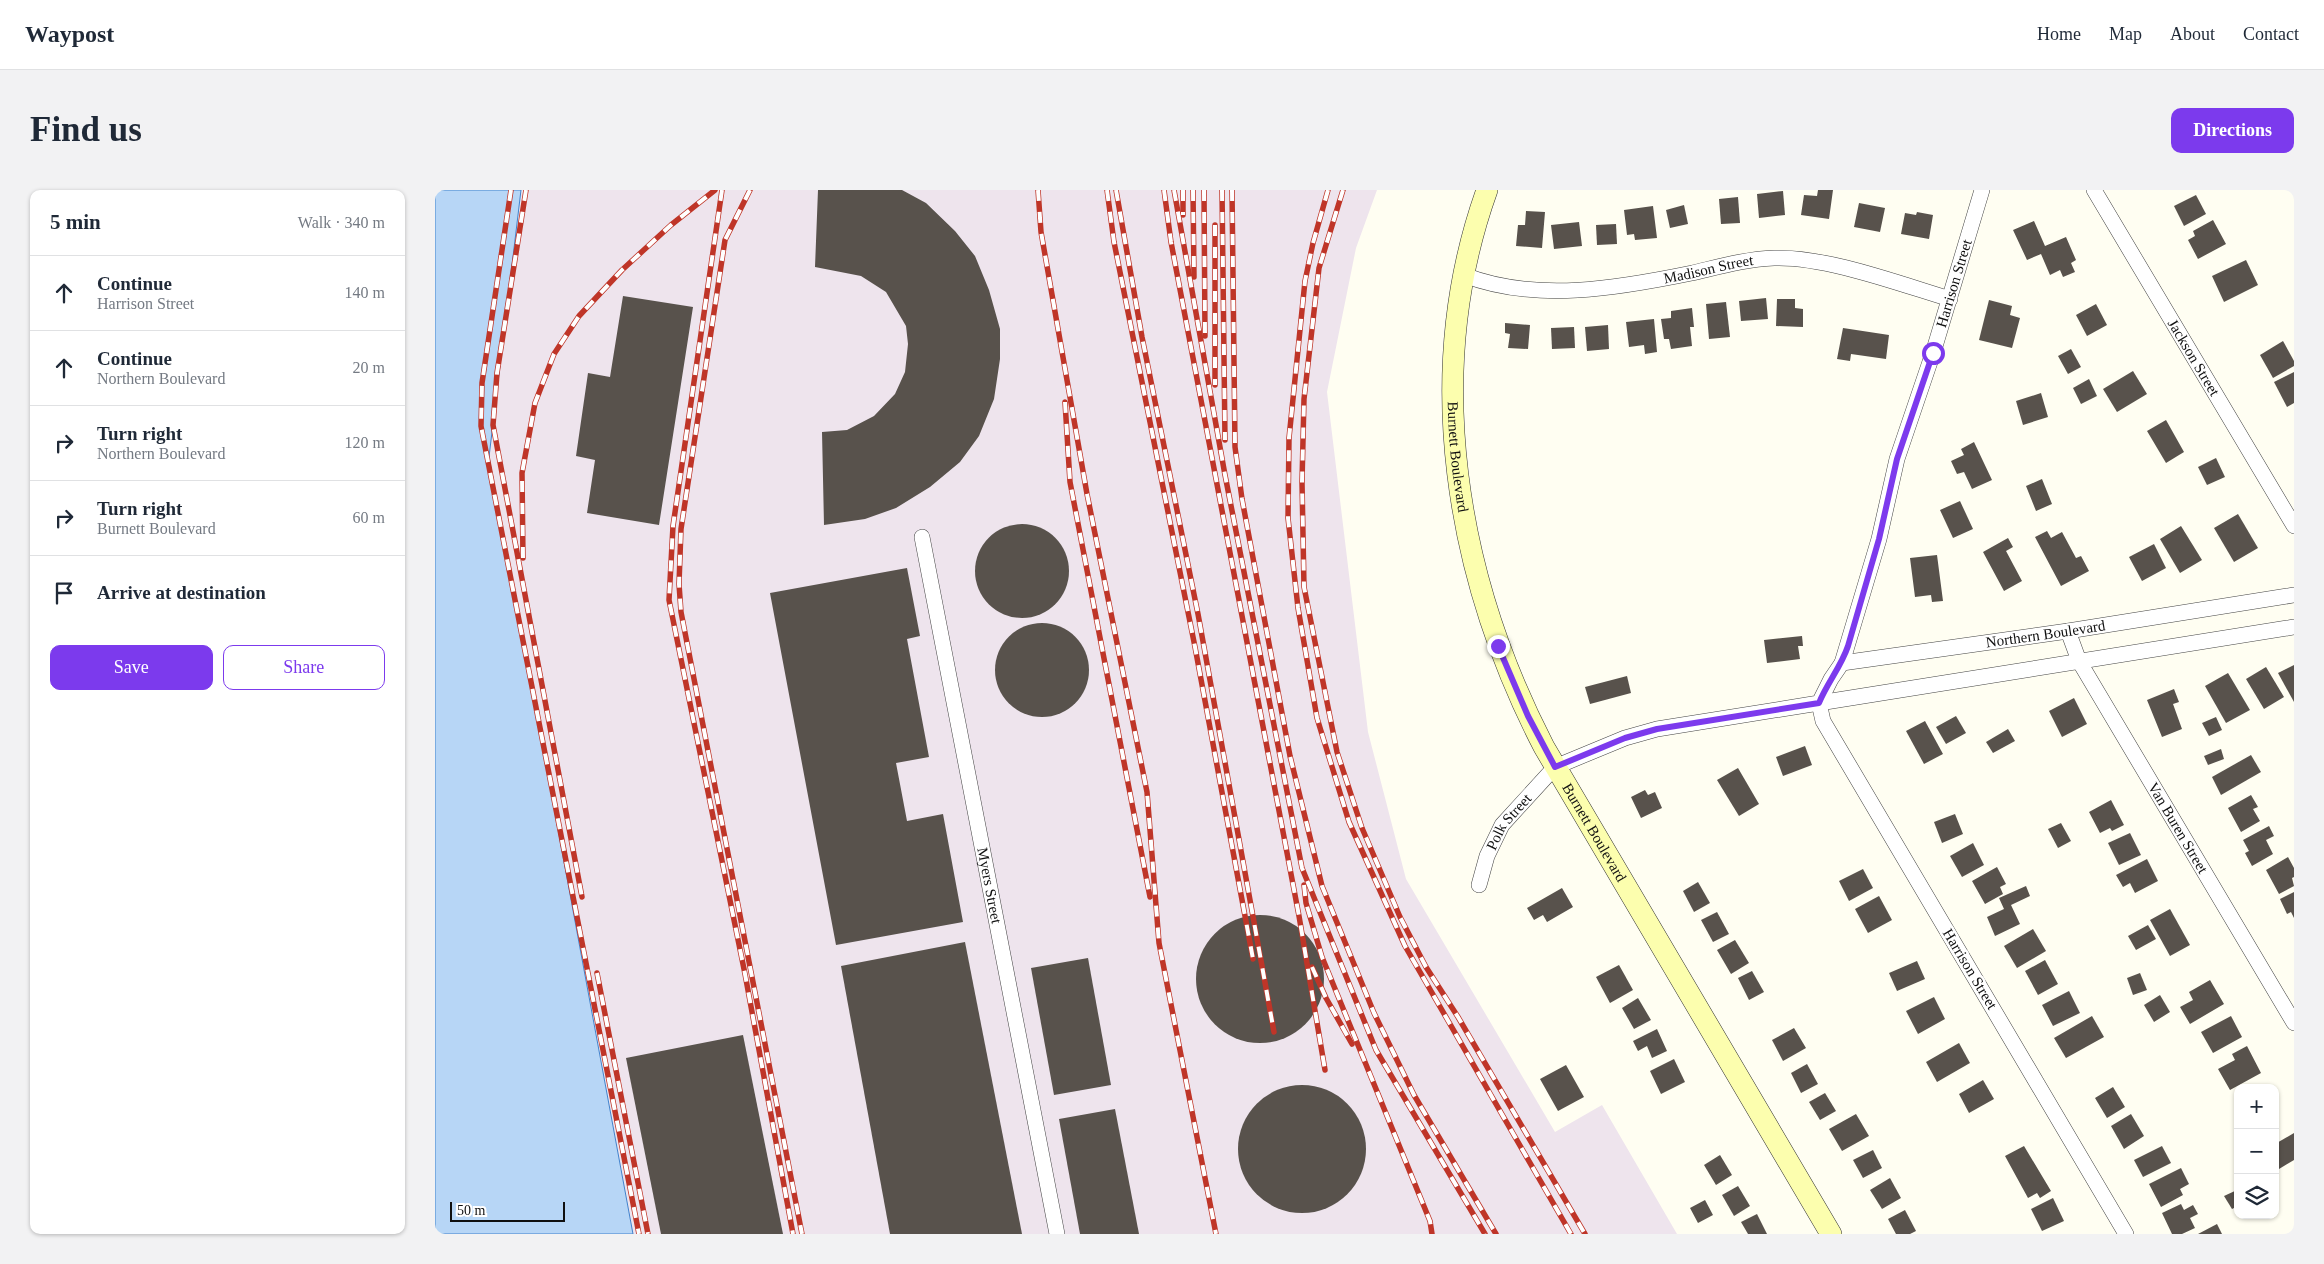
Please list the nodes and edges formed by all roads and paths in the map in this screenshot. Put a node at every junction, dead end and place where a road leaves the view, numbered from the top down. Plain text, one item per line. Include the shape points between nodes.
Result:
1 (1487, 190) edge
2 (1982, 190) edge
3 (2095, 190) edge
4 (1464, 276) junction
5 (1950, 299) junction
6 (2294, 526) edge
7 (922, 537) dead end
8 (2294, 595) edge
9 (2294, 626) edge
10 (2068, 631) junction
11 (2079, 661) junction
12 (1842, 663) junction
13 (1819, 703) junction
14 (1555, 767) junction
15 (1479, 885) dead end
16 (2294, 1023) edge
17 (1057, 1234) edge
18 (1831, 1234) edge
19 (2127, 1234) edge

1 - 4 main road, Burnett Boulevard
2 - 5 street, Harrison Street
3 - 6 street, Jackson Street
4 - 5 street, Madison Street via 1517,289 1579,290 1784,258 1830,266
4 - 14 main road, Burnett Boulevard via 1455,337 1453,392 1462,511 1498,646 1528,716
5 - 12 street, Harrison Street via 1897,459 1879,539
7 - 17 street, Myers Street
8 - 10 street, Northern Boulevard
9 - 11 street, Northern Boulevard
10 - 11 street, Van Buren Street
10 - 12 street, Northern Boulevard
11 - 13 street, Northern Boulevard
11 - 16 street, Van Buren Street
12 - 13 street
13 - 14 street, Northern Boulevard via 1657,729 1625,738
13 - 19 street, Harrison Street via 1823,722
14 - 15 street, Polk Street via 1499,830
14 - 18 main road, Burnett Boulevard

